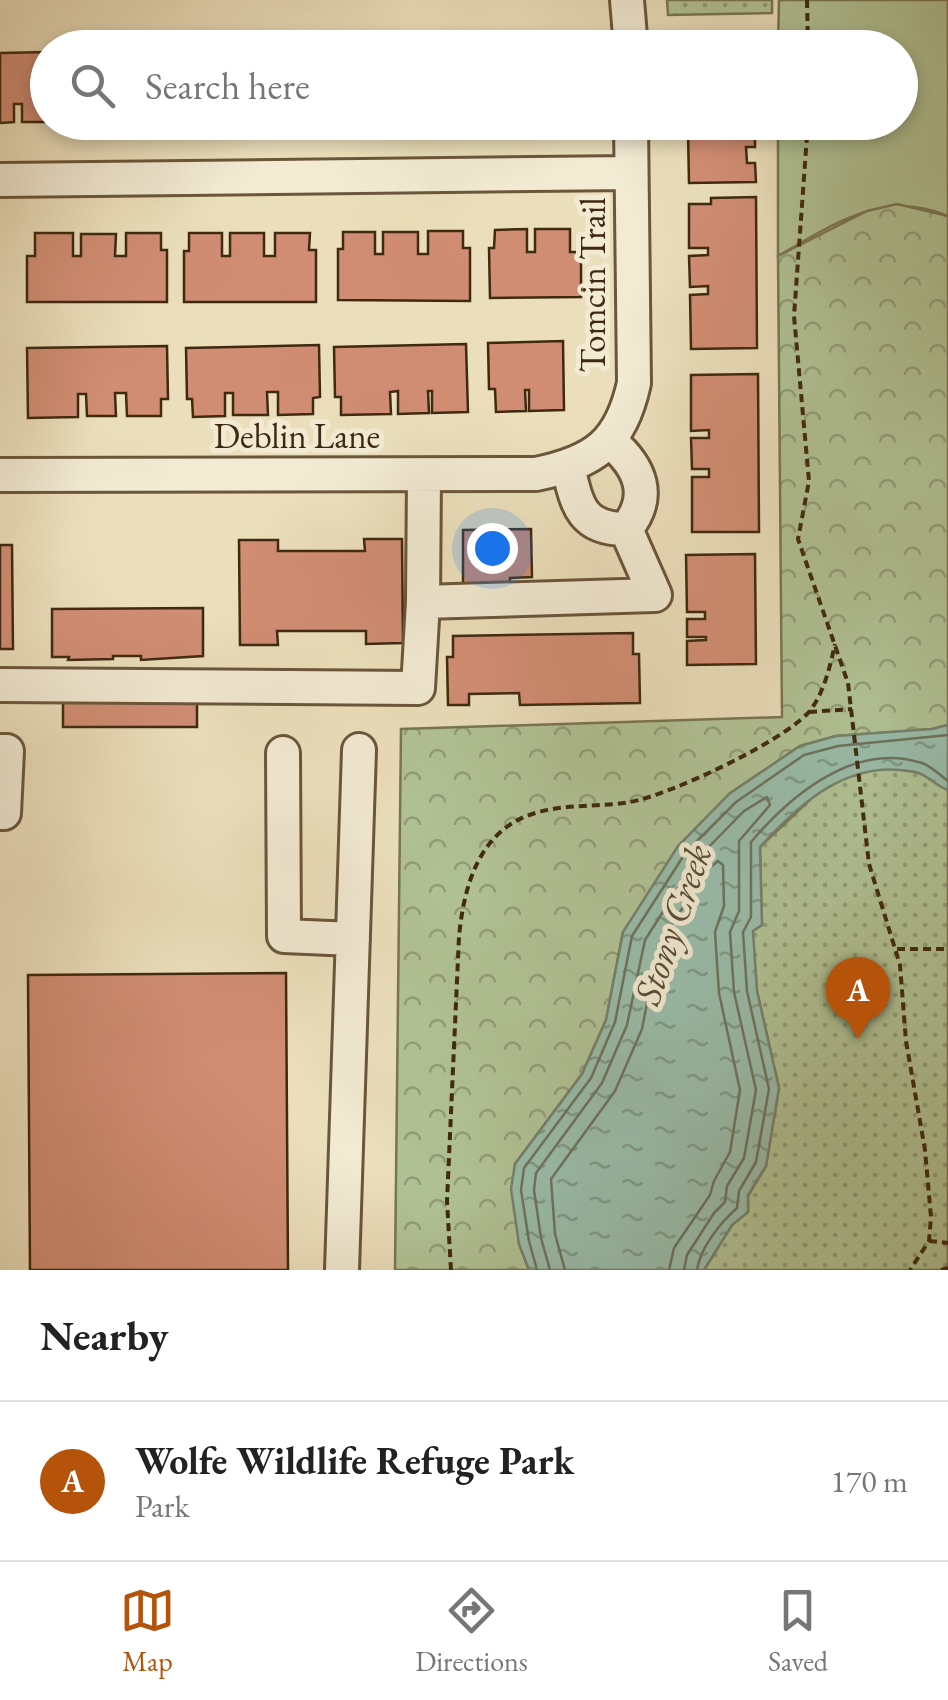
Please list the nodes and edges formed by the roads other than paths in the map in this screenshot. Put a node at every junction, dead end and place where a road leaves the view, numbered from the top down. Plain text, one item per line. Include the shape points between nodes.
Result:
1 (627, 0) edge
2 (630, 30) edge
3 (631, 140) edge
4 (631, 173) junction
5 (0, 180) edge
6 (590, 455) junction
7 (424, 474) junction
8 (0, 475) edge
9 (626, 528) junction
10 (422, 602) junction
11 (0, 686) edge
12 (359, 750) dead end
13 (0, 751) edge
14 (283, 753) dead end
15 (0, 813) edge
16 (353, 939) junction
17 (342, 1270) edge

1 - 2 street
3 - 4 street, Tomcin Trail
4 - 5 street
4 - 6 street, Tomcin Trail via 634,383 624,419
6 - 7 street, Deblin Lane via 536,474
6 - 9 street via 581,511 608,529
6 - 9 street via 625,454 638,476 638,514
7 - 8 street, Deblin Lane
7 - 10 street
9 - 10 street via 655,595
10 - 11 street via 418,688
12 - 16 street
13 - 15 street via 6,751
14 - 16 street via 284,936
16 - 17 street

